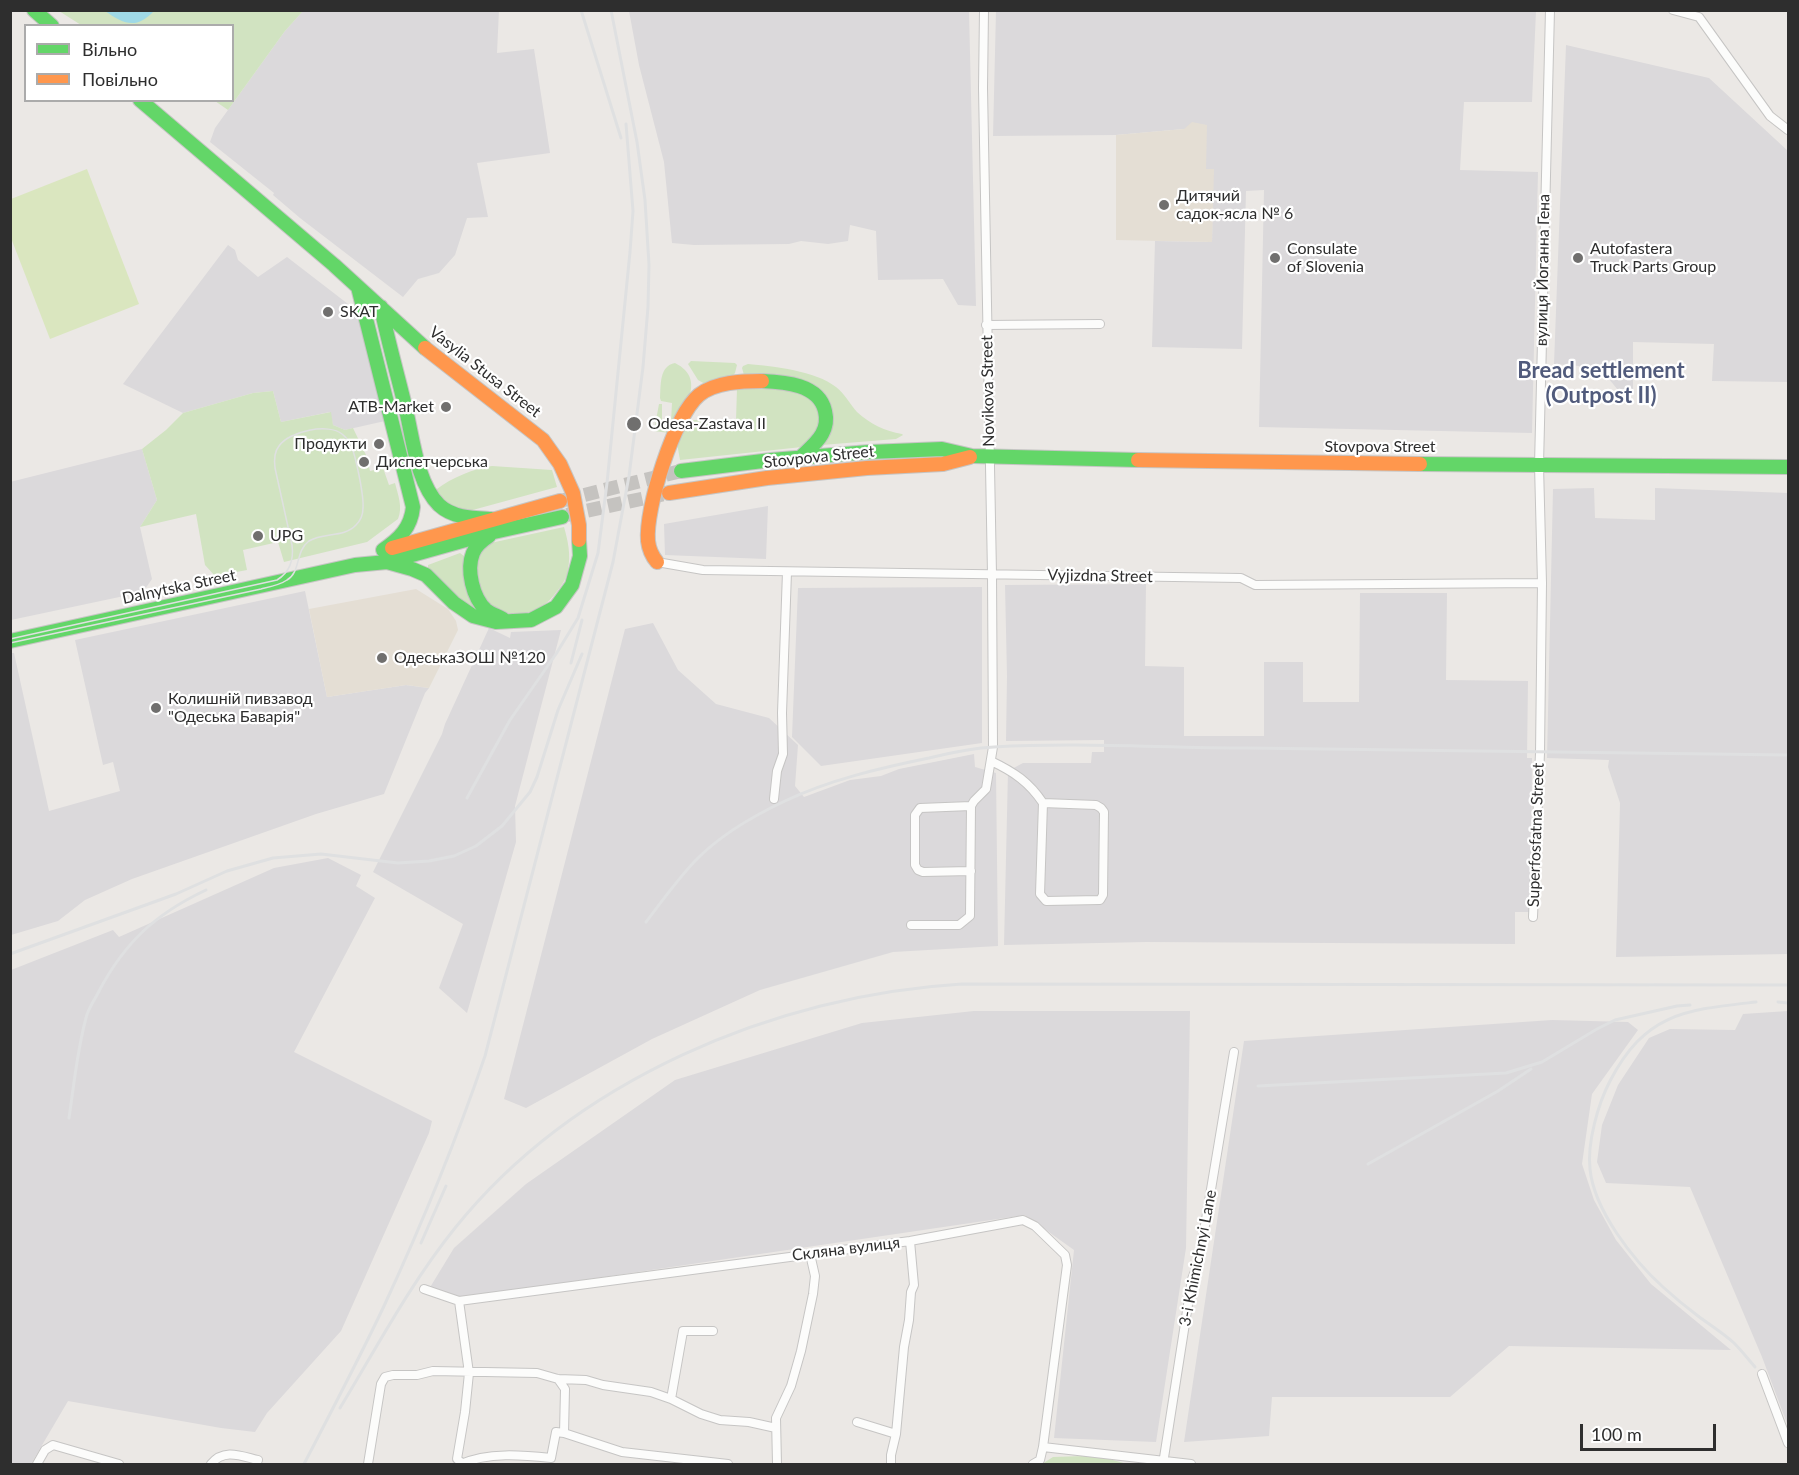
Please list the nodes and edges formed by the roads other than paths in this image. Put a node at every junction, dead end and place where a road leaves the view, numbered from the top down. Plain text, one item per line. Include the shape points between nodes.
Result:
1 (34, 10) edge
2 (984, 10) edge
3 (1550, 10) edge
4 (1672, 10) edge
5 (50, 24) edge
6 (142, 102) edge
7 (1788, 130) edge
8 (358, 287) junction
9 (381, 307) junction
10 (1100, 324) dead end
11 (986, 325) junction
12 (972, 456) junction
13 (989, 457) junction
14 (800, 458) junction
15 (1539, 465) junction
16 (1788, 467) edge
17 (681, 471) tunnel mouth
18 (669, 493) tunnel mouth
19 (560, 501) tunnel mouth
20 (562, 517) tunnel mouth
21 (493, 526) junction
22 (385, 556) junction
23 (657, 562) joint
24 (787, 572) junction
25 (992, 574) junction
26 (1542, 583) junction
27 (513, 623) junction
28 (10, 641) edge
29 (1540, 750) joint
30 (991, 760) junction
31 (774, 800) dead end
32 (1043, 803) junction
33 (971, 806) junction
34 (971, 871) junction
35 (1533, 917) dead end
36 (911, 925) dead end
37 (1234, 1052) dead end
38 (910, 1241) junction
39 (810, 1254) junction
40 (424, 1289) dead end
41 (459, 1301) junction
42 (713, 1331) dead end
43 (469, 1373) junction
44 (1762, 1374) dead end
45 (558, 1379) junction
46 (671, 1399) junction
47 (857, 1422) dead end
48 (776, 1428) junction
49 (564, 1433) junction
50 (896, 1434) junction
51 (1788, 1443) edge
52 (1043, 1447) junction
53 (258, 1460) dead end
54 (1163, 1463) edge
55 (37, 1464) edge
56 (119, 1464) edge
57 (211, 1464) edge
58 (368, 1464) edge
59 (462, 1464) edge
60 (728, 1464) edge
61 (777, 1464) edge
62 (891, 1464) edge
63 (1034, 1464) edge
64 (1191, 1464) edge

1 - 5 main road
2 - 11 street, Novikova Street
3 - 15 street, вулиця Йоганна Гена
4 - 7 street via 1699,17 1770,116
6 - 8 main road, Vasylia Stusa Street
8 - 9 main road, Vasylia Stusa Street
8 - 22 main road via 413,507 409,526
9 - 21 main road via 419,465 430,495 448,513
9 - 27 main road, Vasylia Stusa Street via 438,358 543,440 571,484 580,538 576,579 552,611 537,619
10 - 11 street
11 - 13 street, Novikova Street
12 - 13 main road, Stovpova Street
12 - 14 main road, Stovpova Street via 942,449
12 - 18 main road, Stovpova Street via 943,464 778,477
13 - 15 main road, Stovpova Street
13 - 25 street, Novikova Street
14 - 17 main road, Stovpova Street
14 - 23 main road via 818,440 826,423 826,413 815,393 790,385 751,382 719,385 701,393 687,409 659,474 647,539 651,557
15 - 16 main road, Stovpova Street
15 - 26 street, вулиця Йоганна Гена
19 - 21 main road, Dalnytska Street
20 - 21 main road, Dalnytska Street
21 - 22 main road, Dalnytska Street
21 - 27 main road via 473,553 472,577 485,609
22 - 27 main road via 425,575 468,614
22 - 28 main road, Dalnytska Street
23 - 24 street, Vyjizdna Street via 703,570
24 - 25 street, Vyjizdna Street
24 - 31 street via 783,754
25 - 26 street, Vyjizdna Street via 1241,578 1255,585
25 - 30 street, Novikova Street
26 - 29 street, вулиця Йоганна Гена
29 - 35 street, Superfosfatna Street
30 - 32 street via 1019,776
30 - 33 street, Novikova Street via 986,789
32 - 32 street via 1096,805 1104,812 1100,900 1046,901 1040,894
33 - 34 street
33 - 34 street via 920,808 915,814 915,865 923,872
34 - 36 street via 970,916 965,922
37 - 54 street, 3-i Khimichnyi Lane
38 - 39 street, Скляна вулиця
38 - 50 street via 914,1285
38 - 52 street, Скляна вулиця via 1023,1220 1035,1226 1065,1255 1067,1265
39 - 41 street, Скляна вулиця
39 - 48 street via 815,1276 813,1294 801,1351 776,1418
40 - 41 street, Скляна вулиця
41 - 43 street
42 - 46 street via 683,1331
43 - 45 street via 537,1373
43 - 58 street via 433,1371 385,1377
43 - 59 street via 457,1460
44 - 51 street
45 - 46 street via 586,1380
45 - 49 street via 565,1389
46 - 48 street via 720,1420
47 - 50 street
48 - 61 street
49 - 59 street via 556,1432 551,1458 515,1455
49 - 60 street via 622,1452
50 - 62 street
52 - 54 street
52 - 63 street via 1040,1460
53 - 57 street via 233,1454 221,1456
54 - 64 street
55 - 56 street via 53,1445

